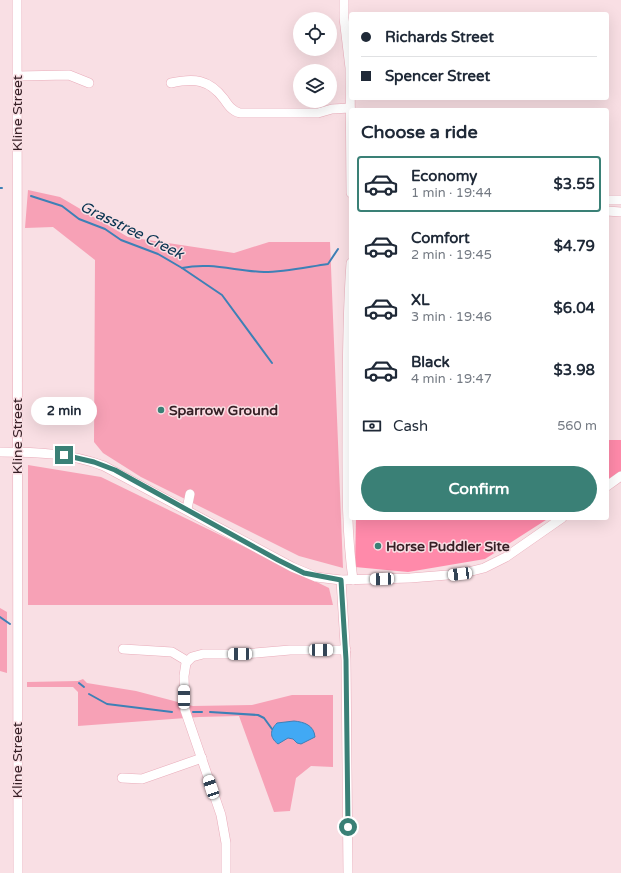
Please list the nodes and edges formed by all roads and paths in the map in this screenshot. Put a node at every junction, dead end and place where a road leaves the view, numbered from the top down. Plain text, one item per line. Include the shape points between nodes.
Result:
1 (17, 0) edge
2 (344, 0) edge
3 (349, 60) edge
4 (17, 76) junction
5 (89, 83) dead end
6 (171, 83) dead end
7 (350, 100) edge
8 (349, 108) edge
9 (350, 108) edge
10 (609, 200) edge
11 (621, 200) edge
12 (609, 211) edge
13 (621, 212) edge
14 (349, 288) edge
15 (0, 452) edge
16 (17, 452) junction
17 (621, 476) edge
18 (609, 485) edge
19 (190, 494) dead end
20 (187, 509) junction
21 (559, 520) edge
22 (341, 580) junction
23 (353, 580) junction
24 (123, 649) dead end
25 (346, 650) junction
26 (187, 661) junction
27 (202, 758) junction
28 (122, 778) dead end
29 (18, 873) edge
30 (226, 873) edge
31 (348, 873) edge

1 - 4 street, Kline Street
2 - 3 street
4 - 5 street via 66,75
4 - 16 street, Kline Street
6 - 8 street via 188,80 210,84 230,108 240,113 318,113
7 - 9 street
10 - 11 street
12 - 13 street
14 - 23 street via 347,465 349,547
15 - 16 street
16 - 20 street via 59,454 94,462 115,470
16 - 29 street, Kline Street
17 - 18 street
19 - 20 street
20 - 22 street via 292,567 316,576
21 - 23 street via 506,557 478,570 430,577
22 - 23 street
22 - 25 street
24 - 26 street via 172,652
25 - 26 street via 203,654
25 - 31 street
26 - 27 street via 184,671 185,706
27 - 28 street via 140,779
27 - 30 street via 221,815 226,843

